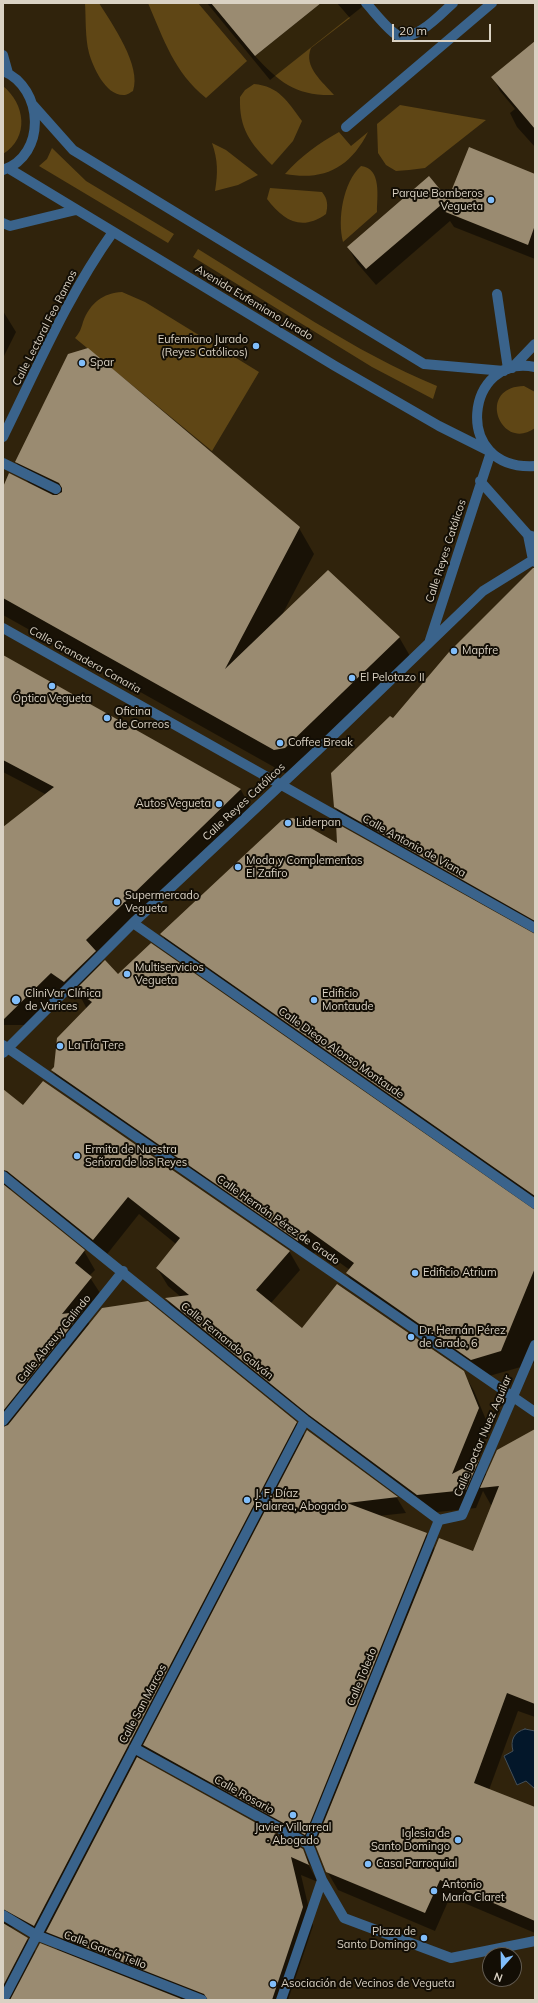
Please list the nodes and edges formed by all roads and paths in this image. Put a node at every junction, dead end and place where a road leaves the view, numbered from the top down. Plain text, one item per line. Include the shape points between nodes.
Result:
1 (366, 3) edge
2 (453, 3) edge
3 (492, 3) edge
4 (3, 55) edge
5 (6, 72) edge
6 (34, 104) junction
7 (346, 127) dead end
8 (6, 169) edge
9 (76, 210) junction
10 (3, 223) edge
11 (113, 232) junction
12 (497, 294) dead end
13 (535, 344) edge
14 (535, 367) edge
15 (508, 369) junction
16 (3, 437) edge
17 (491, 452) junction
18 (3, 462) edge
19 (535, 466) edge
20 (480, 481) junction
21 (56, 489) dead end
22 (532, 536) edge
23 (534, 561) edge
24 (3, 628) edge
25 (429, 642) junction
26 (280, 784) junction
27 (133, 922) junction
28 (535, 928) edge
29 (5, 1048) edge
30 (3, 1176) edge
31 (535, 1204) edge
32 (123, 1271) junction
33 (535, 1345) edge
34 (514, 1397) junction
35 (535, 1412) edge
36 (305, 1420) junction
37 (3, 1422) edge
38 (439, 1520) junction
39 (134, 1748) junction
40 (308, 1844) junction
41 (322, 1880) junction
42 (3, 1915) edge
43 (36, 1935) junction
44 (535, 1941) edge
45 (3, 2000) edge
46 (202, 2000) edge
47 (280, 2000) edge

1 - 2 street via 395,34 406,37 416,34
3 - 7 street
4 - 5 street
5 - 6 street via 24,87
6 - 8 street via 36,123 32,141 22,156
6 - 15 street via 73,150 424,364
8 - 9 street, Avenida Eufemiano Jurado
9 - 10 street via 10,226
9 - 11 street, Avenida Eufemiano Jurado
11 - 16 street, Calle Lectoral Feo Ramos via 62,319
11 - 17 street, Avenida Eufemiano Jurado via 342,370 439,426
12 - 15 street
13 - 15 street
14 - 15 street via 527,365
15 - 17 street via 491,380 484,389 477,408 481,439
17 - 19 street, Avenida Eufemiano Jurado via 504,461 519,466
17 - 20 street, Calle Reyes Católicos
18 - 21 street
20 - 22 street
20 - 25 street, Calle Reyes Católicos
22 - 23 street
23 - 25 street via 483,591
24 - 26 street, Calle Granadera Canaria
25 - 26 street, Calle Reyes Católicos
26 - 27 street, Calle Reyes Católicos
26 - 28 street, Calle Antonio de Viana
27 - 29 street, Calle Reyes Católicos
27 - 31 street, Calle Diego Alonso Montaude
29 - 34 street, Calle Hernán Pérez de Grado
30 - 32 street, Calle Fernando Galván
32 - 36 street, Calle Fernando Galván
32 - 37 street, Calle Abreu y Galindo
33 - 34 street, Calle Doctor Nuez Aguilar
34 - 35 street, Calle Hernán Pérez de Grado
34 - 38 street, Calle Doctor Nuez Aguilar via 462,1515
36 - 38 street, Calle Fernando Galván
36 - 39 street, Calle San Marcos
38 - 40 street, Calle Toledo
39 - 40 street, Calle Rosario
39 - 43 street, Calle San Marcos
40 - 41 street
41 - 44 street via 344,1918 451,1958
41 - 47 street
42 - 43 street, Calle García Tello
43 - 45 street, Calle San Marcos
43 - 46 street, Calle García Tello

